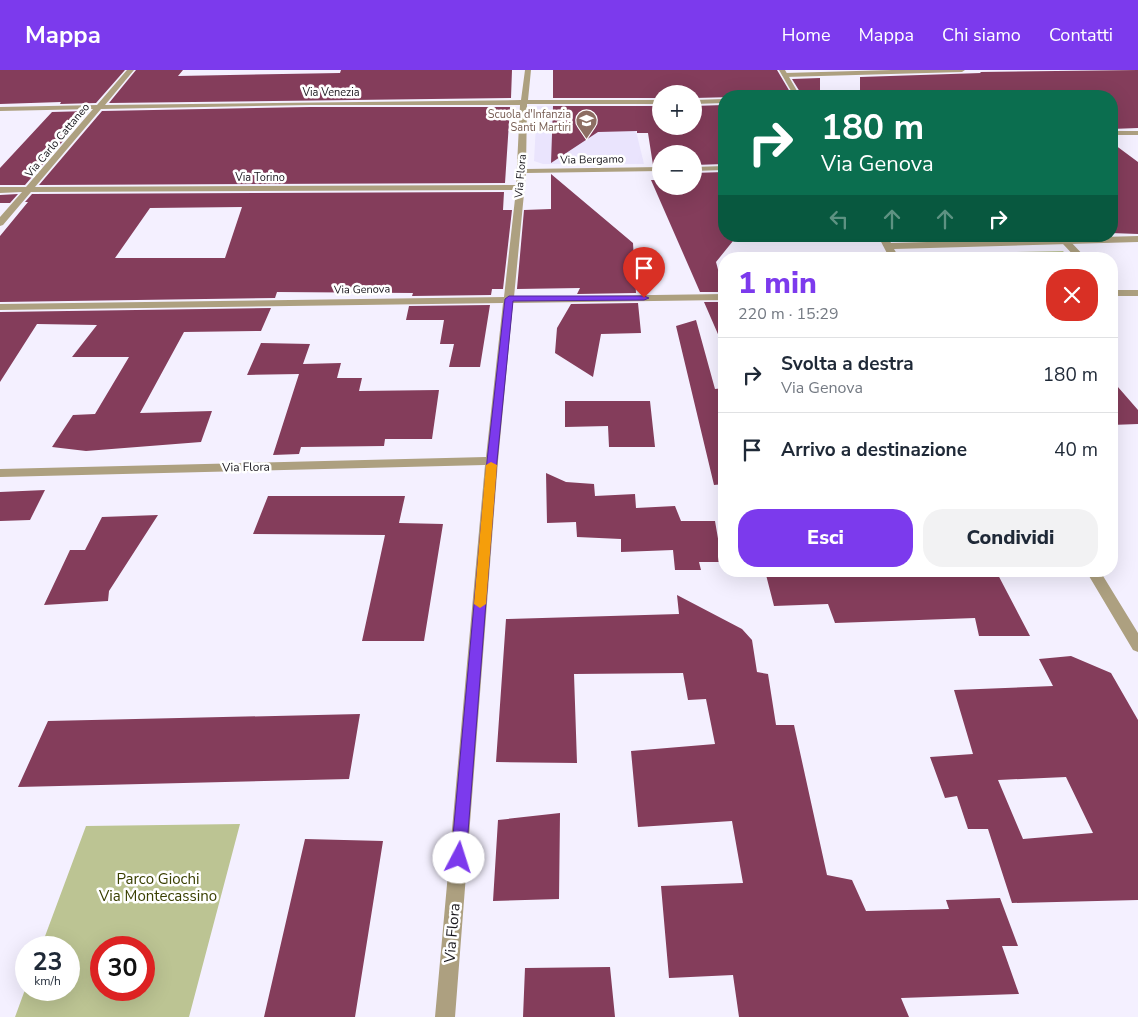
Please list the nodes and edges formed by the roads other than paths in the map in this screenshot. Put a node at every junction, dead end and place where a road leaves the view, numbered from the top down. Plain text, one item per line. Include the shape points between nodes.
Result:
1 (131, 70) edge
2 (528, 70) edge
3 (962, 70) edge
4 (784, 72) edge
5 (793, 90) edge
6 (652, 102) edge
7 (702, 102) edge
8 (718, 102) edge
9 (524, 103) junction
10 (100, 106) junction
11 (0, 109) edge
12 (1118, 133) edge
13 (1138, 133) edge
14 (718, 168) edge
15 (652, 169) edge
16 (702, 169) edge
17 (522, 171) junction
18 (520, 187) junction
19 (30, 189) junction
20 (0, 190) edge
21 (0, 223) edge
22 (1138, 239) edge
23 (1118, 240) edge
24 (886, 242) edge
25 (1066, 242) joint
26 (888, 246) junction
27 (891, 252) edge
28 (1075, 252) edge
29 (1118, 292) edge
30 (1138, 293) edge
31 (718, 297) edge
32 (509, 299) junction
33 (0, 307) edge
34 (492, 461) junction
35 (0, 474) edge
36 (1097, 577) edge
37 (1138, 646) edge
38 (445, 1017) edge

1 - 10 street, Via Carlo Cattaneo
2 - 9 street, Via Flora
3 - 4 street
4 - 5 street
6 - 9 street, Via Venezia
7 - 8 street
9 - 10 street, Via Venezia
9 - 17 street, Via Flora
10 - 11 street, Via Venezia
10 - 19 street, Via Carlo Cattaneo
12 - 13 street
14 - 16 street
15 - 17 street, Via Bergamo
17 - 18 street, Via Flora
18 - 19 street, Via Torino
18 - 32 street, Via Flora
19 - 20 street, Via Torino
19 - 21 street, Via Carlo Cattaneo
22 - 23 street
24 - 26 street
25 - 26 street
25 - 28 street
26 - 27 street
29 - 30 street
31 - 32 street, Via Genova
32 - 33 street, Via Genova
32 - 34 street, Via Flora
34 - 35 street, Via Flora
34 - 38 street, Via Flora
36 - 37 street

